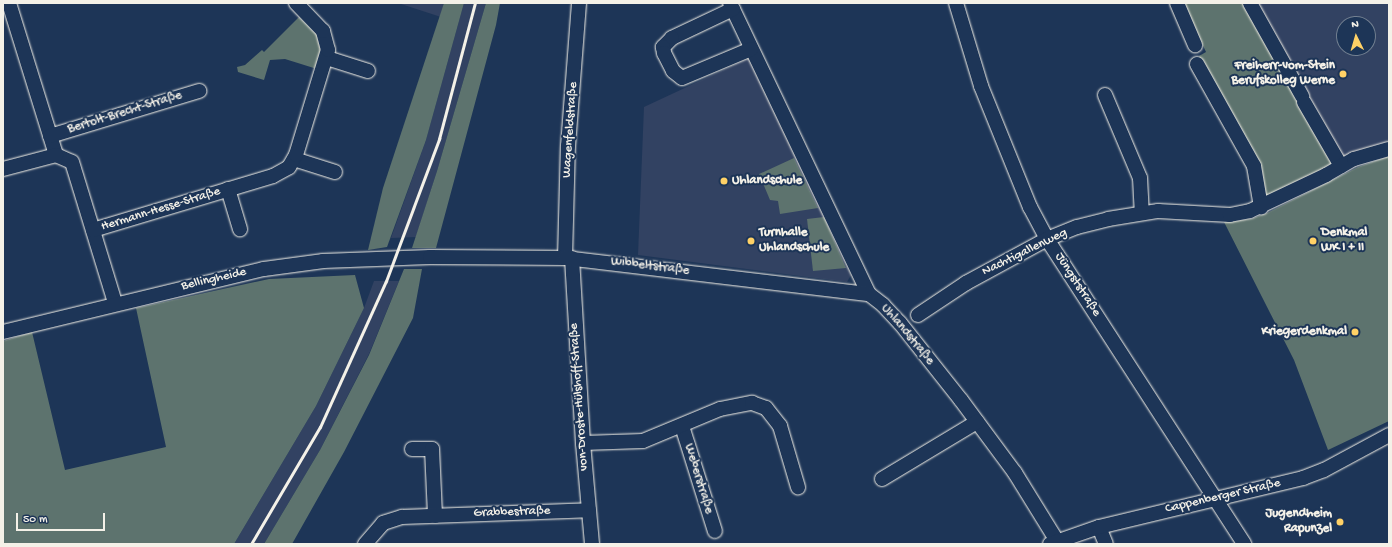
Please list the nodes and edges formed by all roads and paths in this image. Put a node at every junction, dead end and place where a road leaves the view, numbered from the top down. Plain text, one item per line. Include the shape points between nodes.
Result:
1 (9, 3) edge
2 (296, 3) edge
3 (579, 3) edge
4 (956, 3) edge
5 (1177, 3) edge
6 (1250, 3) edge
7 (732, 6) edge
8 (1195, 45) dead end
9 (751, 49) junction
10 (327, 58) junction
11 (1197, 64) dead end
12 (368, 71) dead end
13 (199, 90) dead end
14 (1105, 95) dead end
15 (50, 136) junction
16 (1389, 149) edge
17 (56, 155) junction
18 (294, 159) junction
19 (1341, 166) junction
20 (3, 169) edge
21 (335, 172) dead end
22 (228, 190) junction
23 (1261, 207) junction
24 (1142, 213) junction
25 (240, 229) dead end
26 (93, 230) junction
27 (1047, 239) junction
28 (430, 257) joint
29 (568, 258) junction
30 (869, 294) junction
31 (115, 303) junction
32 (918, 315) dead end
33 (3, 332) edge
34 (977, 422) junction
35 (682, 426) junction
36 (1389, 435) edge
37 (583, 444) junction
38 (412, 449) dead end
39 (882, 479) dead end
40 (798, 487) dead end
41 (1215, 499) junction
42 (589, 510) junction
43 (435, 516) junction
44 (1099, 527) junction
45 (714, 531) dead end
46 (596, 541) edge
47 (1054, 542) edge
48 (365, 544) edge
49 (1106, 544) edge
50 (1244, 544) edge

1 - 15 street
2 - 10 street, Hermann-Hesse-Straße via 322,31 328,43
3 - 29 street, Wagenfeldstraße via 568,146
4 - 27 street, Jüngststraße via 965,37 1010,161
5 - 8 street
6 - 19 street
7 - 9 street, Uhlandstraße
7 - 9 street, Uhlandstraße via 672,38 663,46 664,53 673,71 682,78
9 - 30 street, Uhlandstraße
10 - 12 street
10 - 18 street, Hermann-Hesse-Straße
11 - 23 street via 1254,166
13 - 15 street, Bertolt-Brecht-Straße
14 - 24 street via 1140,178
15 - 17 street
16 - 19 street, Nachtigallenweg via 1354,159
17 - 20 street
17 - 26 street via 72,162
18 - 21 street
18 - 22 street, Hermann-Hesse-Straße via 282,173
19 - 23 street, Nachtigallenweg
22 - 25 street, Hermann-Hesse-Straße
22 - 26 street, Hermann-Hesse-Straße
23 - 24 street, Nachtigallenweg via 1230,215 1182,211
24 - 27 street, Nachtigallenweg via 1100,221
26 - 31 street
27 - 32 street, Nachtigallenweg via 966,283
27 - 41 street, Jüngststraße
28 - 29 street, Wibbeltstraße
28 - 31 street, Bellingheide via 323,261 264,269
29 - 30 street, Wibbeltstraße
29 - 37 street, von-Droste-Hülshoff-Straße
30 - 34 street, Uhlandstraße via 883,304 900,323
31 - 33 street, Bellingheide
34 - 39 street
34 - 47 street, Uhlandstraße via 1015,473
35 - 37 street, Weberstraße via 643,441
35 - 40 street, Weberstraße via 720,409 740,404 752,403 766,408 780,426
35 - 45 street, Weberstraße
36 - 41 street, Cappenberger Straße via 1324,470 1303,478
37 - 42 street, von-Droste-Hülshoff-Straße
38 - 43 street via 432,449
41 - 44 street, Cappenberger Straße
41 - 50 street, Jüngststraße
42 - 43 street, Grabbestraße
42 - 46 street, von-Droste-Hülshoff-Straße
43 - 48 street, Grabbestraße via 390,519 376,528
44 - 47 street, Cappenberger Straße
44 - 49 street

